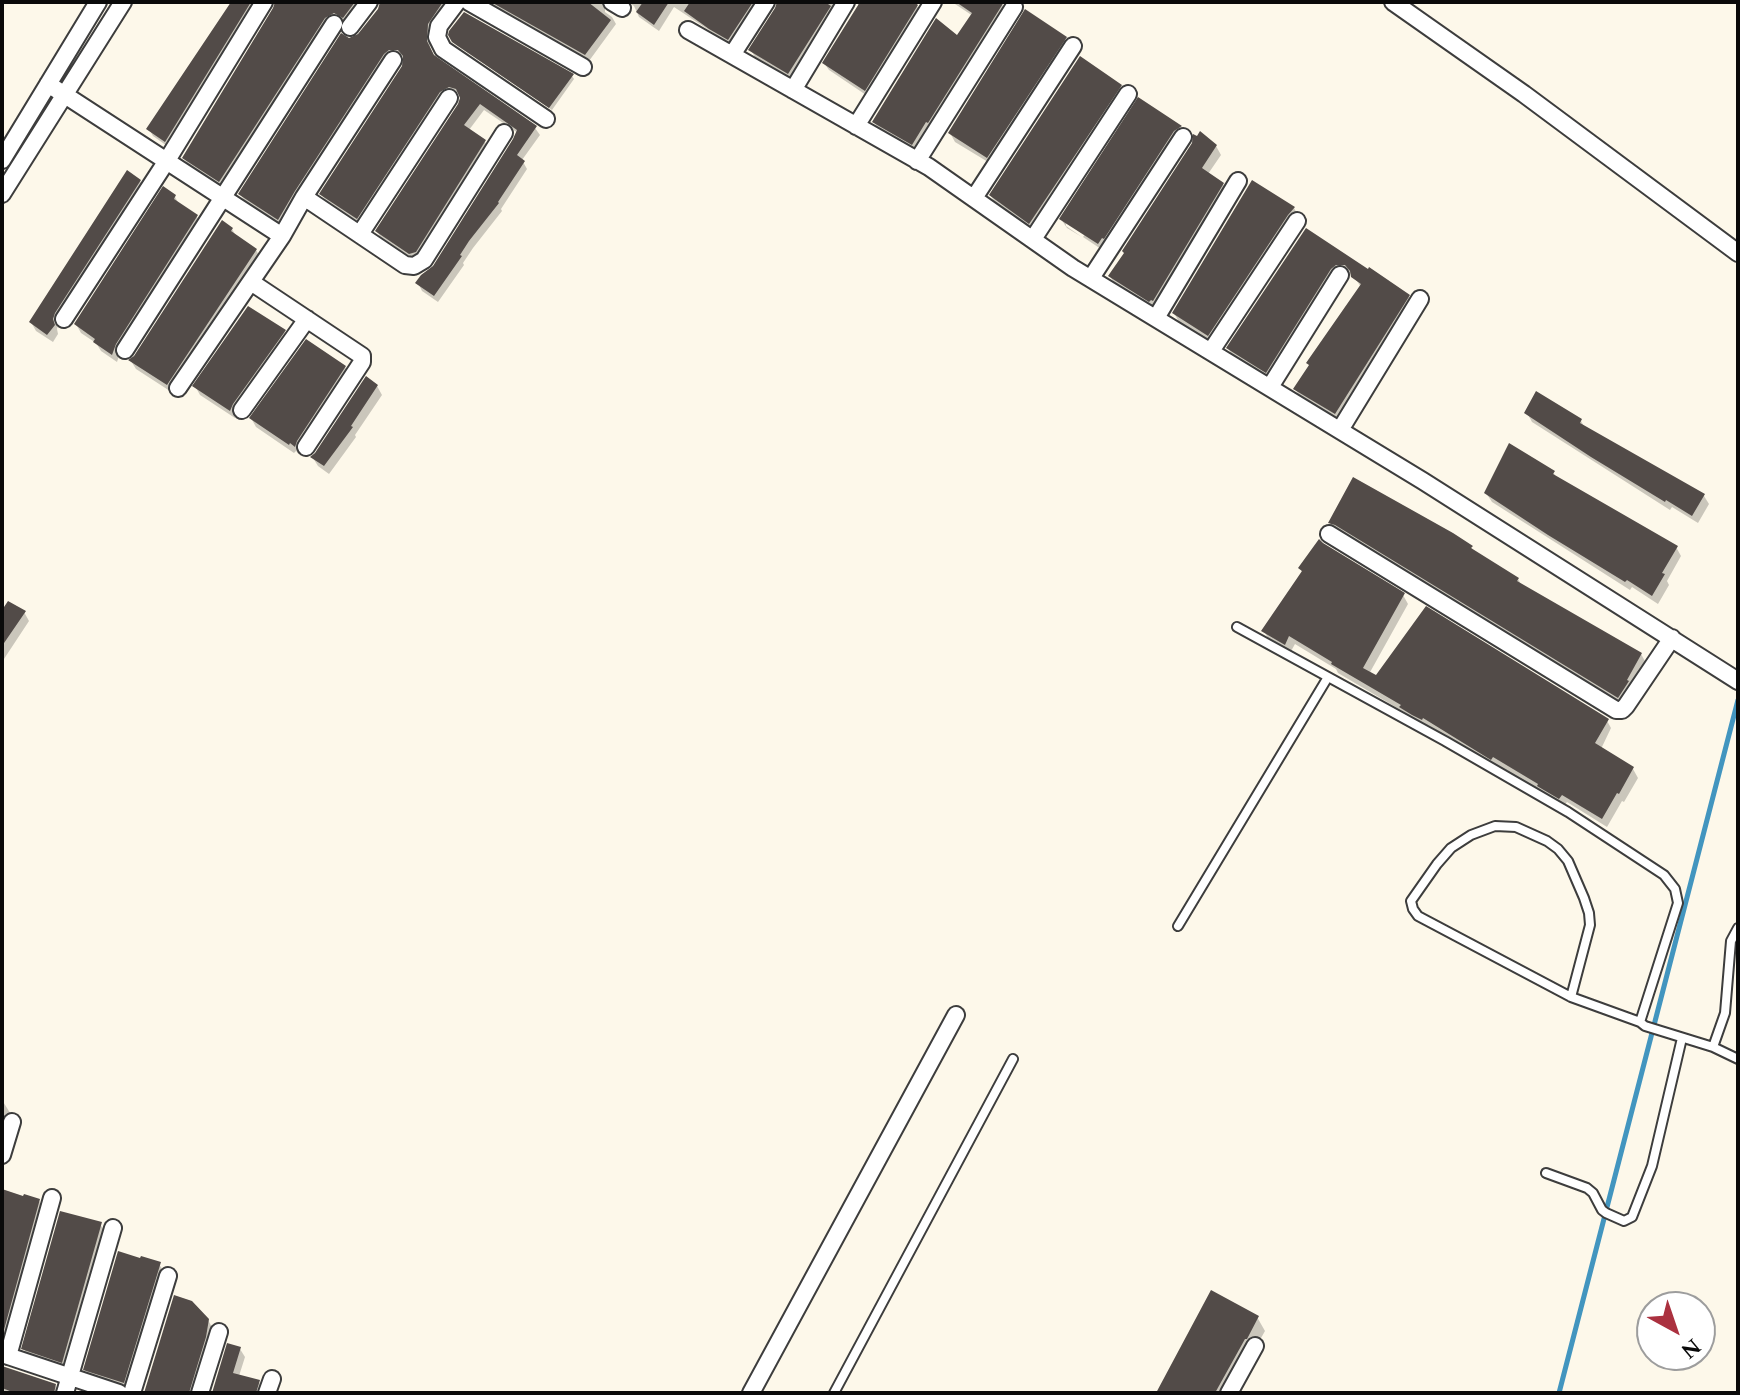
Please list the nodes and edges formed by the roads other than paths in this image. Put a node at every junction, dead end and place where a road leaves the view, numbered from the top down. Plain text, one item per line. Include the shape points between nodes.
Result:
1 (98, 2) edge
2 (123, 2) edge
3 (264, 2) edge
4 (369, 2) edge
5 (457, 2) edge
6 (469, 2) edge
7 (766, 2) edge
8 (846, 2) edge
9 (933, 2) edge
10 (1393, 2) edge
11 (1014, 7) dead end
12 (688, 30) dead end
13 (1073, 46) dead end
14 (732, 55) junction
15 (393, 60) dead end
16 (583, 67) dead end
17 (48, 84) junction
18 (793, 90) junction
19 (1128, 94) dead end
20 (65, 95) junction
21 (449, 98) dead end
22 (546, 119) dead end
23 (856, 126) junction
24 (504, 133) dead end
25 (1183, 137) dead end
26 (2, 160) edge
27 (917, 161) junction
28 (166, 162) junction
29 (1238, 181) dead end
30 (2, 194) edge
31 (304, 197) junction
32 (974, 198) junction
33 (223, 199) junction
34 (1297, 221) dead end
35 (360, 234) junction
36 (282, 236) junction
37 (1033, 239) junction
38 (1738, 253) edge
39 (1340, 275) dead end
40 (1091, 278) junction
41 (251, 282) junction
42 (1420, 299) dead end
43 (1156, 318) junction
44 (64, 319) dead end
45 (307, 319) junction
46 (125, 350) dead end
47 (1211, 351) junction
48 (1270, 387) junction
49 (178, 388) dead end
50 (242, 410) dead end
51 (1340, 430) junction
52 (306, 447) dead end
53 (1329, 534) dead end
54 (1237, 627) dead end
55 (1672, 638) junction
56 (1328, 677) junction
57 (1738, 681) edge
58 (1178, 926) dead end
59 (1738, 928) edge
60 (1571, 997) junction
61 (956, 1015) dead end
62 (1642, 1024) junction
63 (1678, 1036) junction
64 (1713, 1047) junction
65 (1013, 1059) dead end
66 (1738, 1059) edge
67 (12, 1122) dead end
68 (2, 1155) edge
69 (1546, 1173) dead end
70 (52, 1198) dead end
71 (113, 1228) dead end
72 (168, 1276) dead end
73 (219, 1332) dead end
74 (1255, 1346) dead end
75 (5, 1355) edge
76 (67, 1385) edge
77 (119, 1393) edge
78 (132, 1393) edge
79 (200, 1393) edge
80 (751, 1393) edge
81 (834, 1393) edge
82 (1229, 1393) edge

1 - 17 street
2 - 20 street
3 - 28 street
4 - 33 street via 342,25
5 - 22 street via 439,26 443,49
6 - 16 street
7 - 14 street
8 - 18 street
9 - 23 street
10 - 38 street
11 - 27 street
12 - 14 street
13 - 32 street
14 - 18 street
15 - 31 street
17 - 20 street
17 - 26 street
18 - 23 street
19 - 37 street
20 - 28 street
20 - 30 street
21 - 35 street
23 - 27 street
24 - 35 street via 424,260 405,265
25 - 40 street
27 - 32 street
28 - 33 street
28 - 44 street
29 - 43 street
31 - 35 street
31 - 36 street
32 - 37 street
33 - 36 street
33 - 46 street
34 - 47 street
36 - 41 street
37 - 40 street
39 - 48 street
40 - 43 street
41 - 45 street
41 - 49 street
42 - 51 street
43 - 47 street
45 - 50 street
45 - 52 street via 362,356 362,362
47 - 48 street
48 - 51 street
51 - 55 street
53 - 55 street via 1616,710 1626,706
54 - 56 lane
55 - 57 street
56 - 58 lane
56 - 62 lane via 1568,812 1664,875 1678,903
59 - 64 lane via 1731,941 1725,1013
60 - 60 lane via 1418,916 1411,901 1451,848 1495,826 1516,827 1547,841 1568,861 1590,925
60 - 62 lane
61 - 80 street
62 - 63 lane
63 - 64 lane
63 - 69 lane via 1647,1182 1632,1217 1624,1221 1606,1213 1587,1188
64 - 66 lane
65 - 81 lane
67 - 68 street
70 - 75 street
71 - 76 street
72 - 78 street
73 - 79 street
74 - 82 street
75 - 76 street
76 - 77 street

